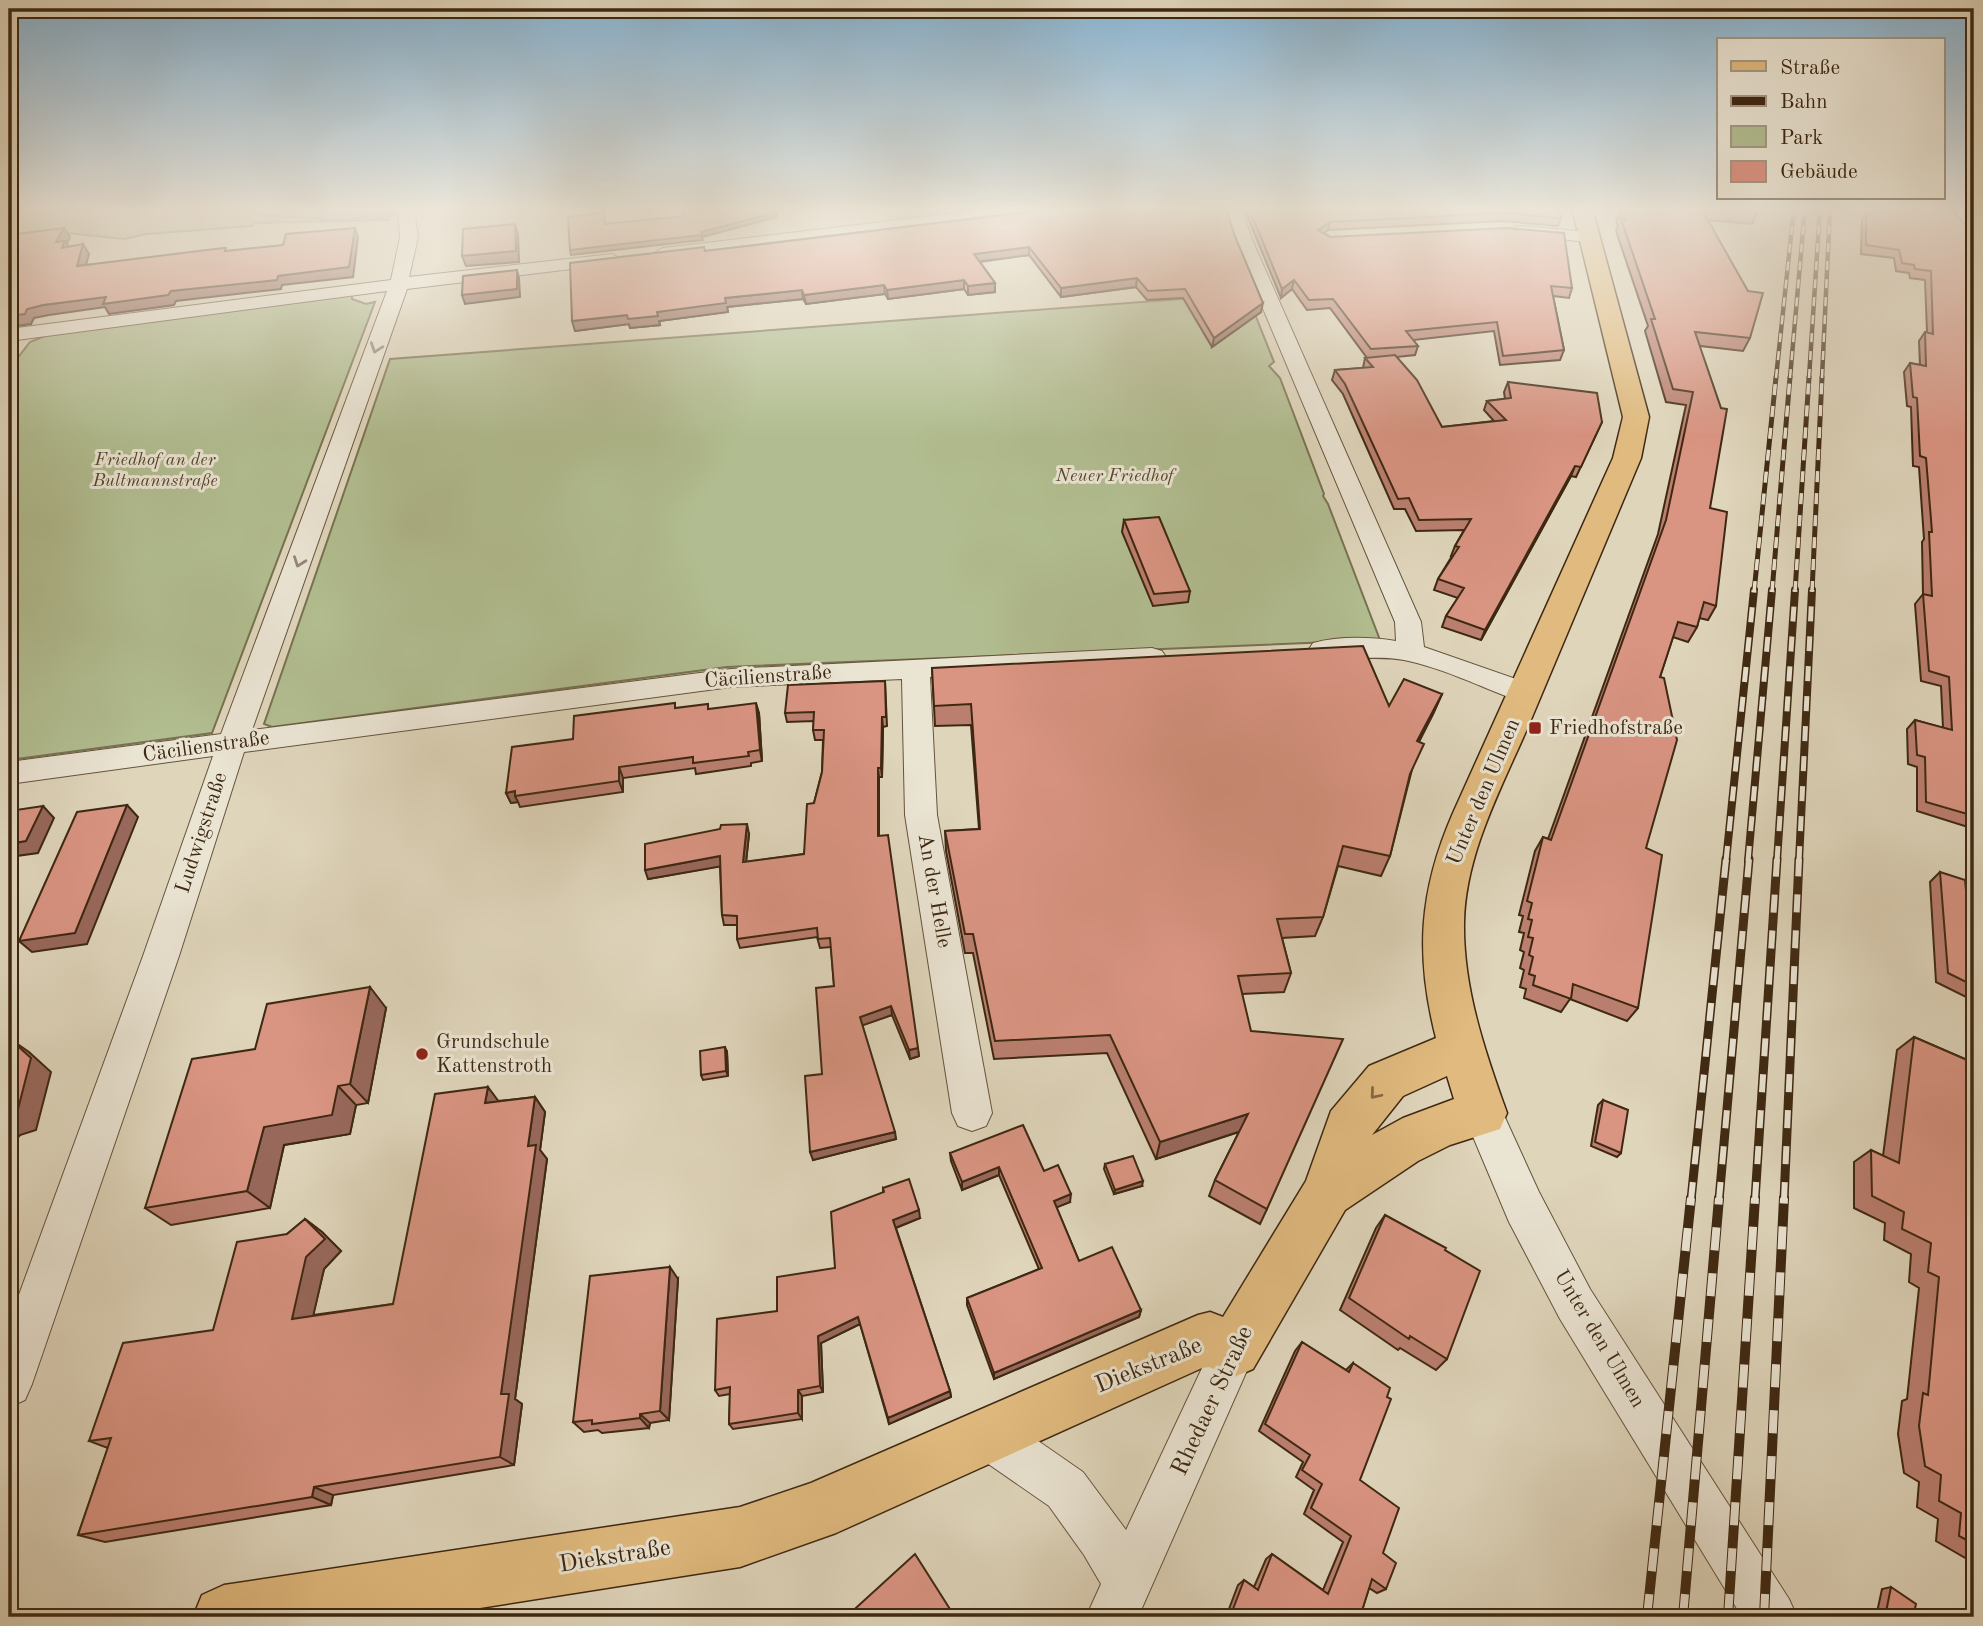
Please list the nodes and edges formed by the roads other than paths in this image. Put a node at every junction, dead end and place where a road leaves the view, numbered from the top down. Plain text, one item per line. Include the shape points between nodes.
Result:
1 (399, 284) joint
2 (1262, 284) edge
3 (1601, 284) edge
4 (17, 334) edge
5 (9, 352) edge
6 (1296, 650) edge
7 (1411, 652) junction
8 (1174, 656) edge
9 (916, 668) junction
10 (1526, 693) junction
11 (232, 744) junction
12 (9, 773) edge
13 (1460, 1049) junction
14 (972, 1113) dead end
15 (1483, 1113) junction
16 (1327, 1193) junction
17 (1234, 1350) junction
18 (9, 1384) edge
19 (988, 1435) junction
20 (1120, 1600) edge
21 (225, 1617) edge
22 (1771, 1617) edge

1 - 4 street
1 -> 11 street, Ludwigstraße
2 - 7 street via 1408,622
3 - 10 main road, Unter den Ulmen via 1636,417 1628,458
4 - 5 street
6 - 7 street via 1378,647
7 - 10 street
8 - 9 street, Cäcilienstraße
9 - 11 street, Cäcilienstraße via 731,678
9 - 14 street, An der Helle via 921,815
10 - 13 main road, Unter den Ulmen via 1454,856 1445,897 1448,985
11 - 12 street, Cäcilienstraße
11 - 18 street, Ludwigstraße
13 - 15 main road, Unter den Ulmen
13 -> 16 main road, Rhedaer Straße via 1386,1081 1348,1127
15 - 16 main road, Rhedaer Straße via 1435,1127 1380,1154
15 - 22 street, Unter den Ulmen via 1524,1207 1575,1304
16 - 17 main road, Rhedaer Straße
17 - 19 main road, Diekstraße via 1210,1339 1198,1342
17 - 20 street, Rhedaer Straße
19 - 20 street via 1066,1489 1102,1537
19 - 21 main road, Diekstraße via 815,1513 740,1537

